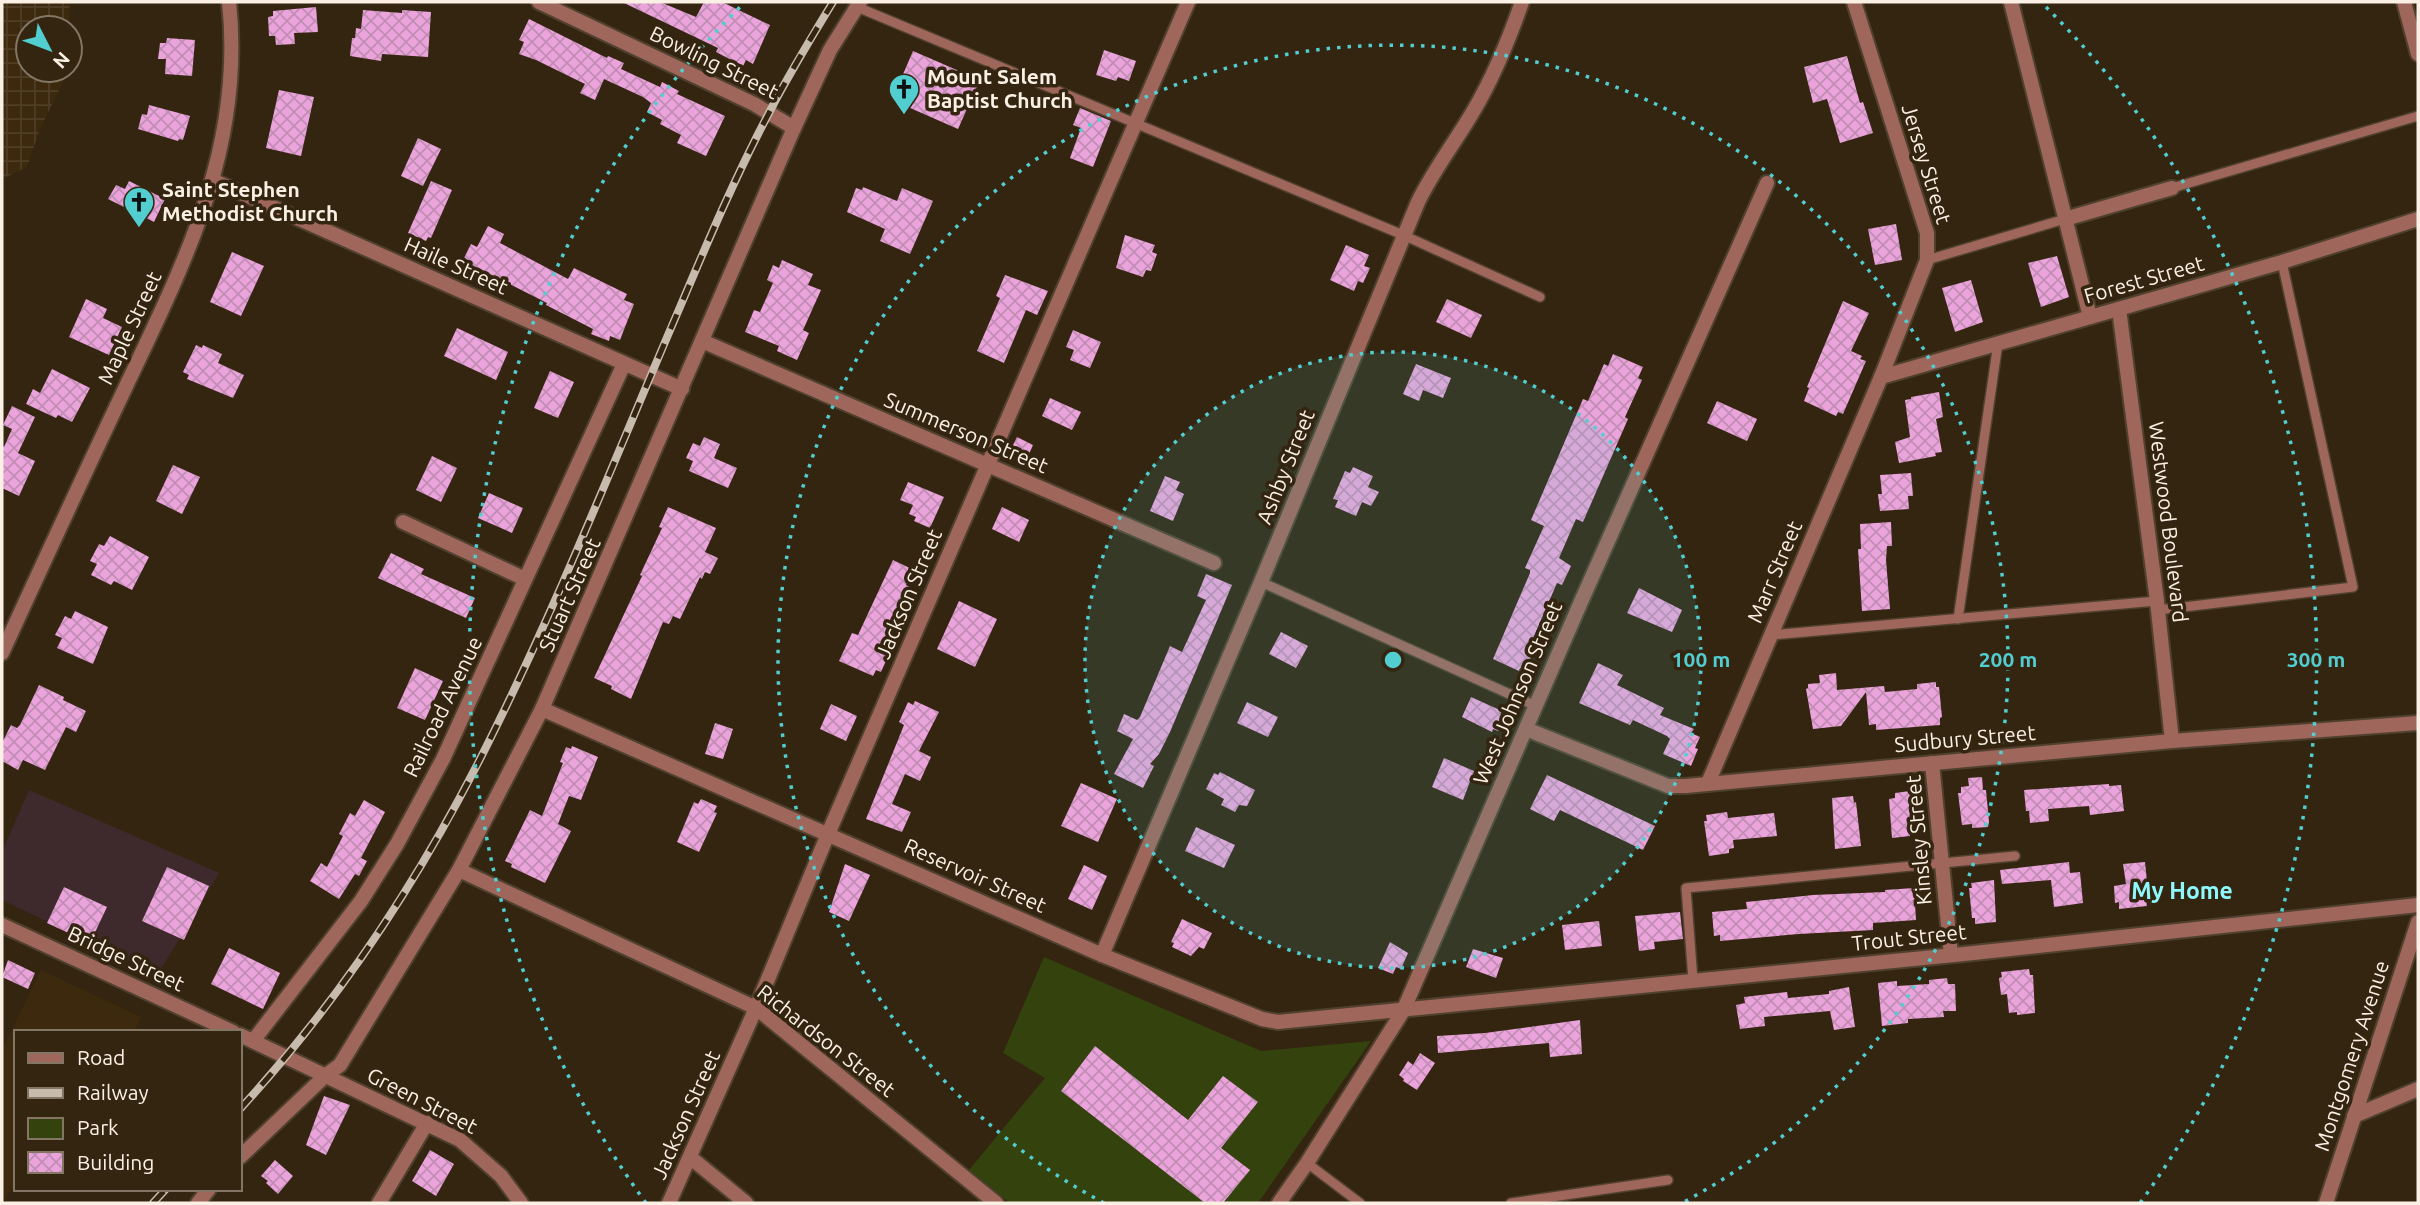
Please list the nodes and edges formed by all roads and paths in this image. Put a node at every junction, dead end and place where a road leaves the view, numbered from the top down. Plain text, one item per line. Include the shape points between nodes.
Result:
1 (229, 2) edge
2 (540, 2) edge
3 (1188, 2) edge
4 (1522, 2) edge
5 (1854, 2) edge
6 (2011, 2) edge
7 (2404, 2) edge
8 (859, 4) edge
9 (2418, 54) edge
10 (2418, 116) edge
11 (1135, 124) junction
12 (794, 128) junction
13 (214, 181) junction
14 (1767, 183) dead end
15 (2172, 188) joint
16 (2065, 219) junction
17 (2418, 219) edge
18 (1403, 235) junction
19 (1927, 260) junction
20 (2282, 262) junction
21 (1540, 297) dead end
22 (2119, 309) junction
23 (2090, 317) junction
24 (702, 341) junction
25 (1998, 343) junction
26 (624, 364) junction
27 (1881, 377) junction
28 (682, 389) junction
29 (987, 465) junction
30 (403, 522) dead end
31 (1214, 563) dead end
32 (526, 579) junction
33 (1261, 582) junction
34 (2158, 606) junction
35 (1958, 619) junction
36 (1771, 635) junction
37 (2, 653) edge
38 (1536, 706) junction
39 (542, 709) junction
40 (2418, 723) edge
41 (1526, 729) junction
42 (2172, 741) junction
43 (1932, 763) junction
44 (1708, 783) junction
45 (828, 834) junction
46 (2015, 856) dead end
47 (1941, 863) junction
48 (458, 870) junction
49 (2418, 905) edge
50 (2418, 922) edge
51 (2, 925) edge
52 (1102, 955) junction
53 (1951, 955) junction
54 (1693, 980) junction
55 (756, 1008) junction
56 (1404, 1011) junction
57 (229, 1030) edge
58 (246, 1038) edge
59 (326, 1076) junction
60 (2418, 1089) edge
61 (2354, 1116) junction
62 (427, 1123) junction
63 (242, 1155) edge
64 (691, 1158) junction
65 (1307, 1163) junction
66 (1668, 1180) dead end
67 (379, 1203) edge
68 (521, 1203) edge
69 (669, 1203) edge
70 (746, 1203) edge
71 (996, 1203) edge
72 (1279, 1203) edge
73 (1360, 1203) edge
74 (1511, 1203) edge
75 (2326, 1203) edge

1 - 13 street, Maple Street via 230,88
2 - 12 street, Bowling Street via 754,104
3 - 11 street, Jackson Street
4 - 18 street, Ashby Street via 1491,78 1432,175
5 - 19 street, Jersey Street via 1927,233
6 - 16 street
7 - 9 street
8 - 11 lane
8 - 12 street, Stuart Street via 830,50
10 - 15 lane
11 - 18 lane
11 - 29 street, Jackson Street
12 - 24 street, Stuart Street
13 - 26 street, Haile Street
13 - 37 street, Maple Street via 176,283
14 - 38 street, West Johnson Street
15 - 16 street
16 - 19 lane
16 - 23 street
17 - 20 street, Forest Street
18 - 21 lane
18 - 33 street, Ashby Street
19 - 27 street, Jersey Street
20 - 22 street, Forest Street
20 - 34 lane via 2353,587
22 - 23 street, Forest Street
22 - 34 street, Westwood Boulevard
23 - 25 street, Forest Street
24 - 28 street, Stuart Street
24 - 29 street, Summerson Street
25 - 27 street, Forest Street
25 - 35 lane
26 - 28 street, Haile Street
26 - 32 street, Railroad Avenue
27 - 36 street, Marr Street
28 - 39 street, Stuart Street
29 - 31 street, Summerson Street
29 - 45 street, Jackson Street
30 - 32 street
32 - 58 street, Railroad Avenue via 443,759 397,844 361,901
33 - 38 lane
33 - 52 street, Ashby Street
34 - 35 lane
34 - 42 street, Westwood Boulevard
35 - 36 lane
36 - 44 street, Marr Street
38 - 41 street, West Johnson Street
39 - 45 street, Reservoir Street
39 - 48 street, Stuart Street
40 - 42 street, Sudbury Street
41 - 44 street, Sudbury Street via 1668,786
41 - 56 street, West Johnson Street
42 - 43 street, Sudbury Street
43 - 44 street, Sudbury Street
43 - 47 street, Kinsley Street
45 - 52 street, Reservoir Street
45 - 55 street, Jackson Street
46 - 47 lane
47 - 53 street, Kinsley Street
47 - 54 lane via 1686,888
48 - 55 street, Richardson Street
48 - 59 street, Stuart Street via 340,1065
49 - 53 street, Trout Street
50 - 61 street, Montgomery Avenue
51 - 57 street, Bridge Street
52 - 56 street, Reservoir Street via 1278,1022
53 - 54 street, Trout Street
54 - 56 street, Trout Street
55 - 64 street, Jackson Street
55 - 71 street, Richardson Street
56 - 65 street, West Johnson Street
58 - 59 street
59 - 62 street, Green Street
59 - 63 street, Stuart Street
60 - 61 street
61 - 75 street, Montgomery Avenue
62 - 67 street
62 - 68 street, Green Street via 478,1153
64 - 69 street, Jackson Street
64 - 70 street
65 - 72 street, West Johnson Street
65 - 73 lane
66 - 74 lane

